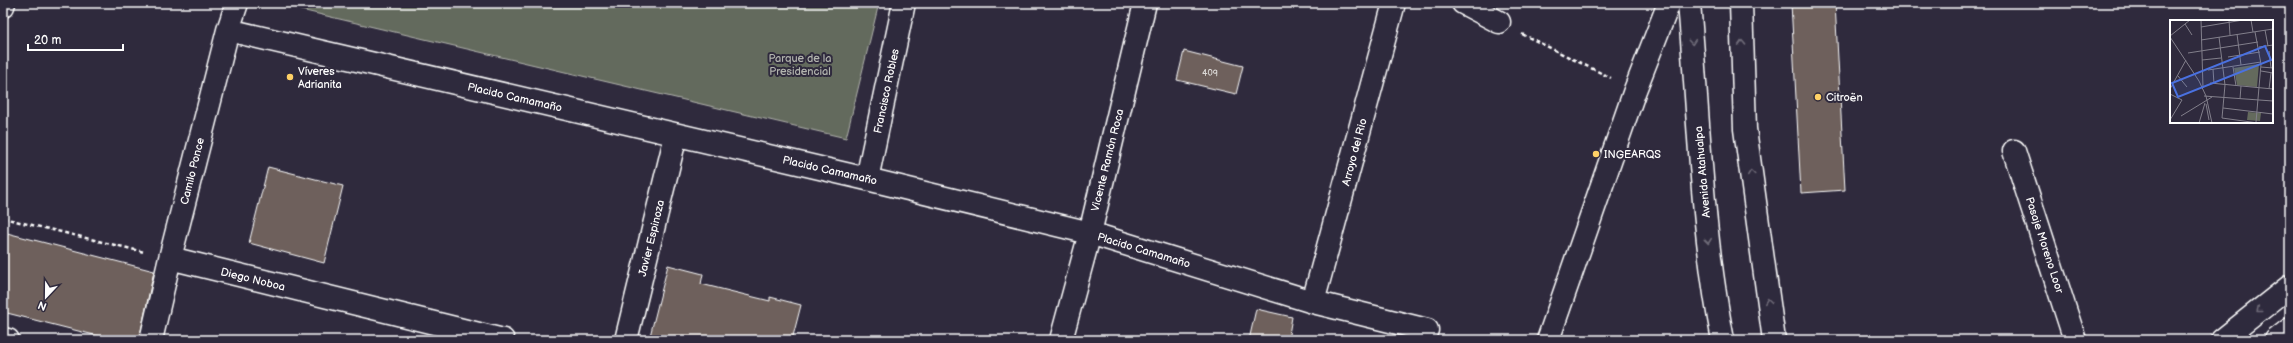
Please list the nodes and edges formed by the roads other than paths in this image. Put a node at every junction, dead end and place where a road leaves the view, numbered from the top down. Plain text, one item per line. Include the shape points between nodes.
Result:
1 (4, 3) edge
2 (237, 3) edge
3 (904, 3) edge
4 (1145, 3) edge
5 (1394, 3) edge
6 (1463, 3) edge
7 (1668, 3) edge
8 (1689, 3) edge
9 (1741, 3) edge
10 (3, 6) edge
11 (1498, 22) road end
12 (228, 30) junction
13 (676, 135) junction
14 (2014, 150) dead end
15 (867, 178) junction
16 (1090, 234) junction
17 (170, 258) junction
18 (2290, 286) edge
19 (1313, 302) junction
20 (2290, 329) edge
21 (1427, 330) dead end
22 (3, 339) edge
23 (8, 340) edge
24 (151, 340) edge
25 (503, 340) edge
26 (626, 340) edge
27 (1061, 340) edge
28 (1548, 340) edge
29 (1723, 340) edge
30 (1774, 340) edge
31 (2075, 340) edge
32 (2222, 340) edge
33 (2276, 340) edge

1 - 10 street
2 - 12 street, Camilo Ponce
3 - 15 street, Francisco Robles
4 - 16 street, Vicente Ramón Roca
5 - 19 street, Arroyo del Rio
6 - 11 street
7 - 28 street
8 -> 29 street, Avenida Atahualpa via 1700,170 1715,302
30 -> 9 street via 1745,129
12 - 13 street, Placido Camamaño
12 - 17 street, Camilo Ponce
13 - 15 street, Placido Camamaño
13 - 26 street, Javier Espinoza
14 - 31 street, Pasaje Moreno Loor
15 - 16 street, Placido Camamaño
16 - 19 street, Placido Camamaño
16 - 27 street, Vicente Ramón Roca
17 - 24 street, Camilo Ponce
17 - 25 street, Diego Noboa
18 -> 32 street
19 - 21 street, Placido Camamaño
20 - 33 street
22 - 23 street

